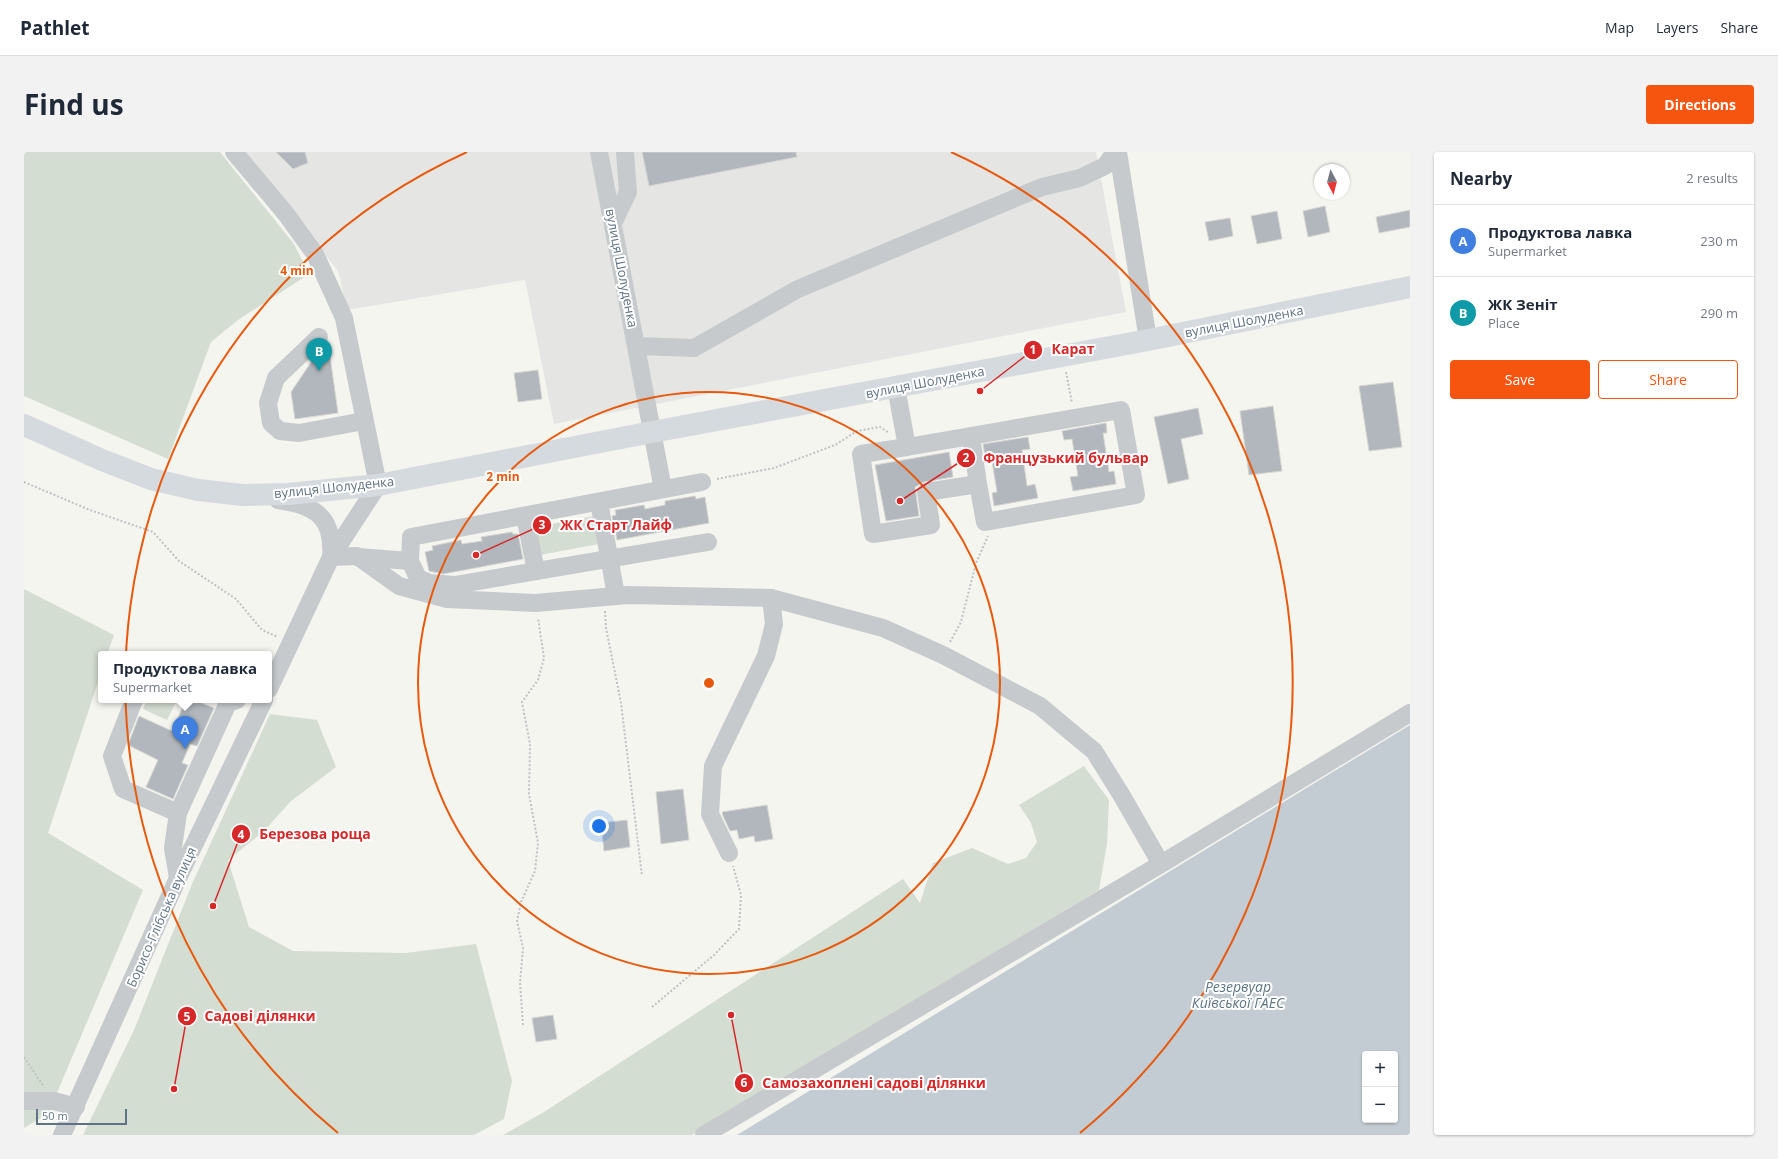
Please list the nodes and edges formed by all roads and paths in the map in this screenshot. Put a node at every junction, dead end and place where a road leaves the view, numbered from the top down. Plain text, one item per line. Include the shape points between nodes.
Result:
1 (234, 152) edge
2 (599, 152) edge
3 (625, 152) edge
4 (1117, 152) edge
5 (614, 221) junction
6 (1410, 287) edge
7 (319, 337) dead end
8 (1148, 340) junction
9 (637, 346) junction
10 (1063, 356) junction
11 (896, 387) junction
12 (1074, 418) junction
13 (364, 421) junction
14 (24, 425) edge
15 (652, 432) junction
16 (971, 436) junction
17 (907, 447) junction
18 (24, 482) edge
19 (702, 482) joint
20 (378, 484) junction
21 (978, 484) junction
22 (663, 490) junction
23 (243, 495) junction
24 (599, 502) junction
25 (525, 516) junction
26 (996, 520) junction
27 (708, 542) dead end
28 (357, 556) junction
29 (331, 557) junction
30 (609, 559) junction
31 (410, 561) junction
32 (536, 571) junction
33 (610, 596) junction
34 (771, 598) junction
35 (535, 603) junction
36 (290, 642) junction
37 (943, 655) junction
38 (272, 682) edge
39 (133, 703) edge
40 (227, 703) edge
41 (262, 703) edge
42 (1410, 713) edge
43 (178, 813) junction
44 (729, 853) joint
45 (1161, 864) junction
46 (642, 876) dead end
47 (178, 878) junction
48 (652, 1007) dead end
49 (523, 1025) dead end
50 (24, 1057) edge
51 (24, 1101) edge
52 (54, 1101) junction
53 (76, 1107) junction
54 (62, 1135) edge
55 (704, 1135) edge

1 - 13 street via 286,214 315,254 344,318
2 - 5 street, вулиця Шолуденка
3 - 5 street via 628,192
4 - 8 street
4 - 9 street via 1104,166 1080,178 1042,187 798,289 694,348
5 - 9 street, вулиця Шолуденка
6 - 8 main road, вулиця Шолуденка
7 - 13 street via 276,378 268,403 271,423 280,431 299,432
8 - 10 main road, вулиця Шолуденка
9 - 15 street, вулиця Шолуденка
10 - 11 main road, вулиця Шолуденка
10 - 12 path
11 - 15 main road, вулиця Шолуденка
11 - 17 street
12 - 16 street
12 - 26 street via 1121,410 1136,495
13 - 20 street
14 - 23 main road, вулиця Шолуденка via 151,479 198,490
15 - 20 main road, вулиця Шолуденка
15 - 22 street
16 - 17 street
16 - 21 street
17 - 19 path via 880,427 857,431 835,444 774,468
17 - 21 street via 861,454 873,534 931,525 926,492
18 - 36 path via 90,510 153,532 179,561 236,600 262,630
19 - 22 street
20 - 23 main road, вулиця Шолуденка via 288,494
20 - 29 street, Борисо-Глібська вулиця
21 - 26 street via 985,522
22 - 24 street
23 - 29 street via 298,502 316,511 325,522 332,540
24 - 25 street
24 - 30 street
25 - 31 street via 411,537
25 - 32 street
26 - 37 path via 976,562 961,622
27 - 30 street
28 - 29 street
28 - 31 street
28 - 35 street via 399,586 446,599
29 - 36 street, Борисо-Глібська вулиця
30 - 32 street
30 - 33 street
31 - 32 street via 418,578 429,583 455,585
33 - 34 street
33 - 35 street
33 - 46 path via 606,628 621,703
34 - 37 street via 883,628
34 - 44 street via 774,624 766,656 713,766 710,814
35 - 49 path via 544,658 538,680 522,702 530,744 530,794 538,843 535,871 521,902 517,921 523,948 520,983
36 - 38 street, Борисо-Глібська вулиця
37 - 45 street via 1040,706 1094,751
39 - 43 street via 112,756 123,789
40 - 43 street
41 - 47 street, Борисо-Глібська вулиця
42 - 45 street
43 - 47 street via 173,848
44 - 48 path via 742,895 739,928 714,955
45 - 55 street
47 - 53 street, Борисо-Глібська вулиця
50 - 52 path
51 - 52 street
52 - 53 street
53 - 54 street, Борисо-Глібська вулиця

